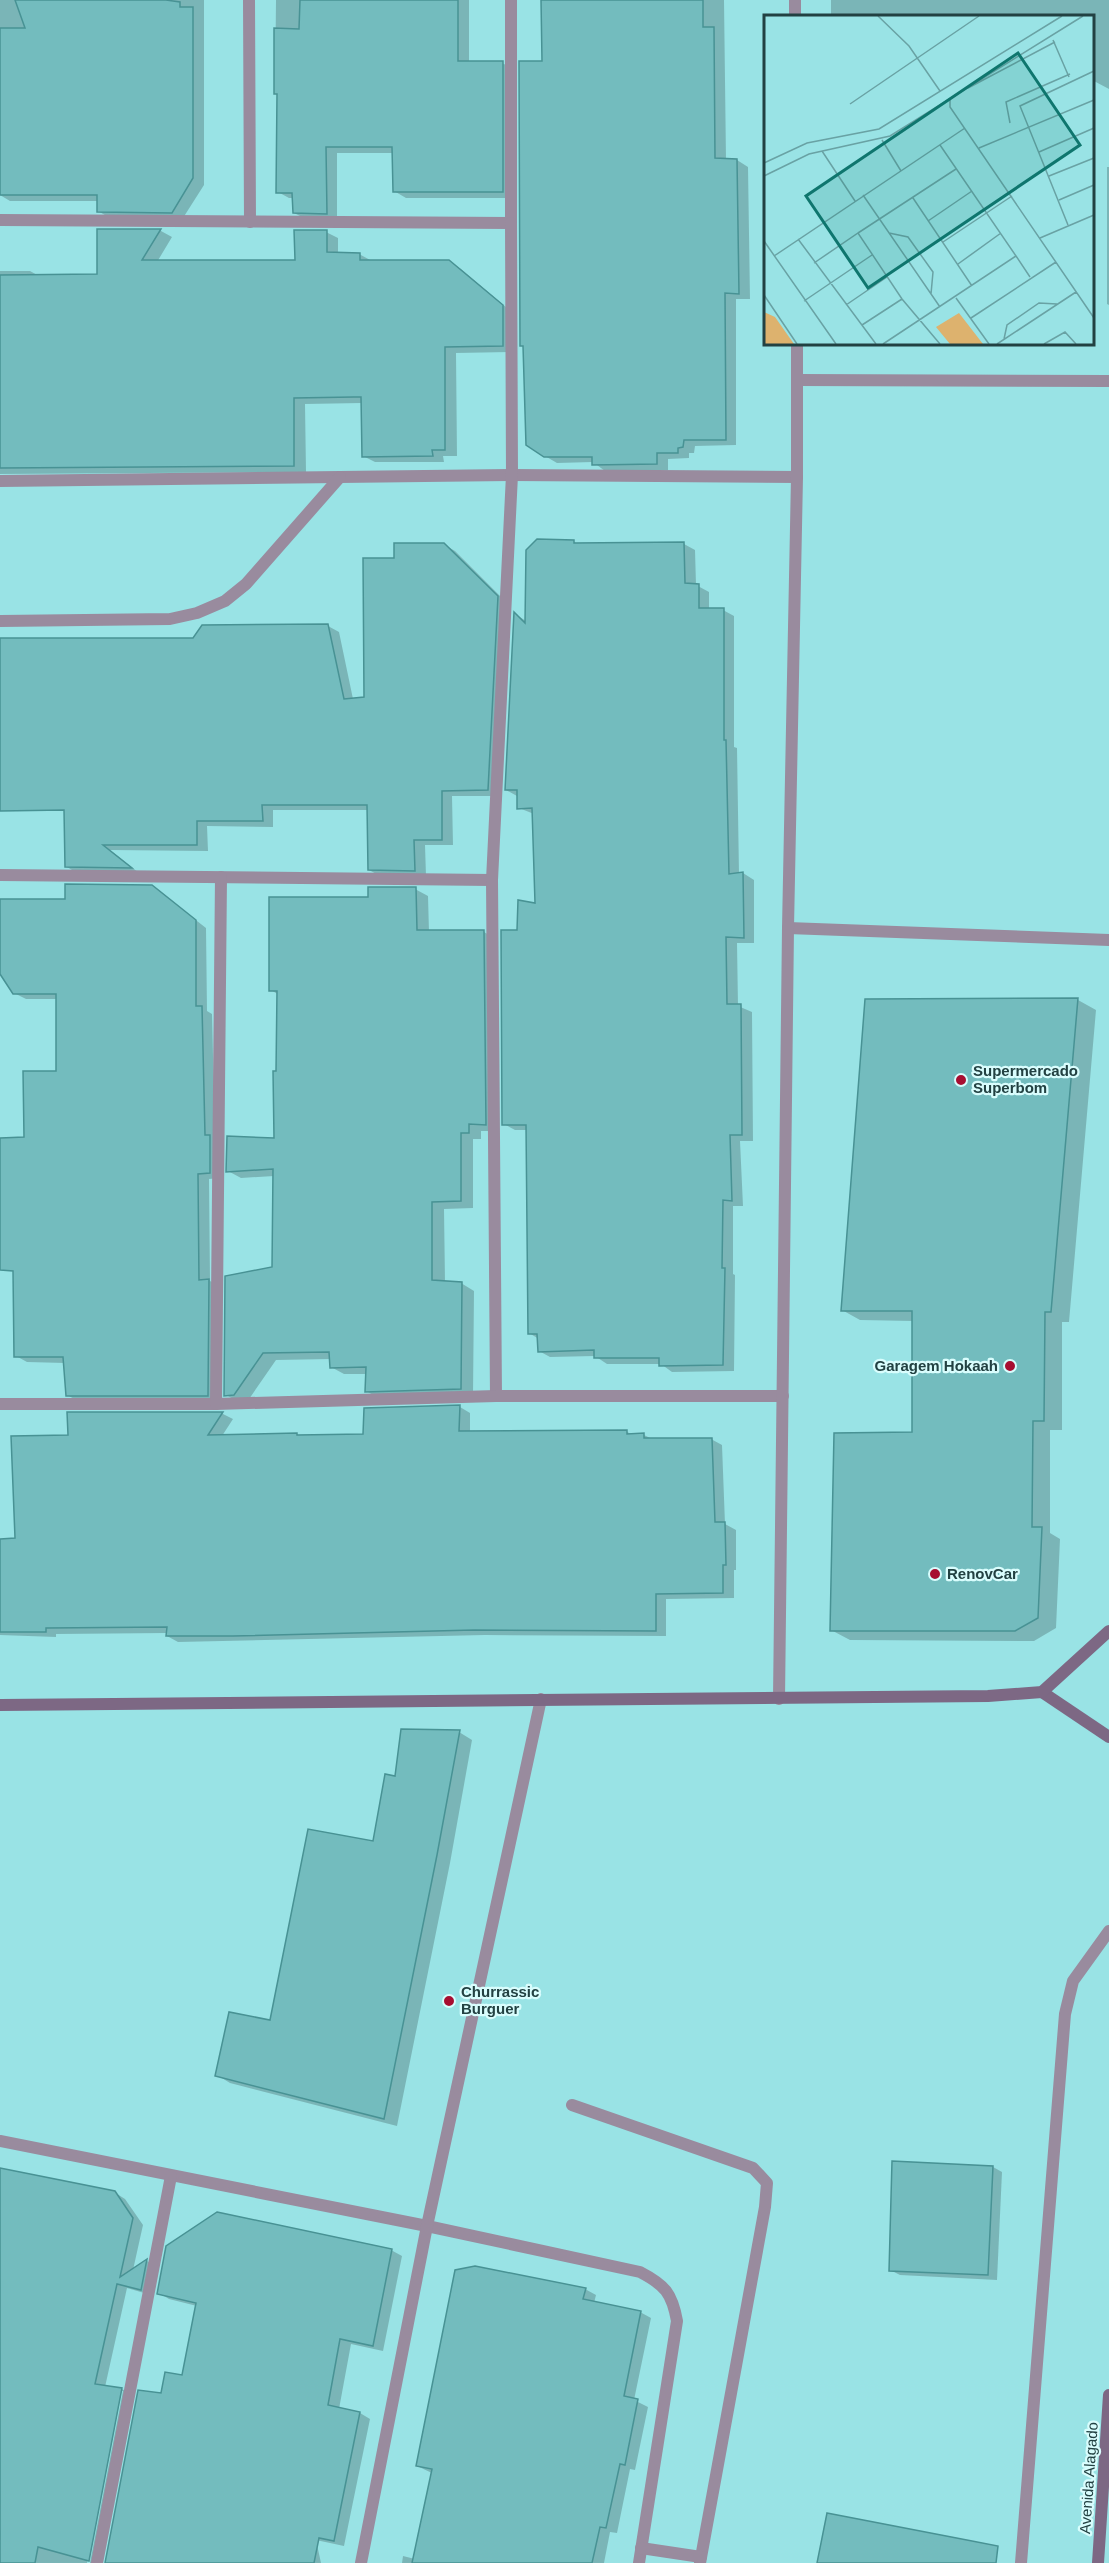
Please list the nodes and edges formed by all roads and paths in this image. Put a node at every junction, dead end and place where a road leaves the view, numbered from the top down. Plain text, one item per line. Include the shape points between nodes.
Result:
1 (249, 0) edge
2 (511, 0) edge
3 (0, 220) edge
4 (250, 222) junction
5 (511, 223) junction
6 (797, 345) edge
7 (797, 381) junction
8 (1109, 381) edge
9 (512, 475) junction
10 (340, 477) junction
11 (797, 477) junction
12 (0, 481) edge
13 (0, 621) edge
14 (0, 875) edge
15 (221, 877) junction
16 (492, 880) junction
17 (788, 928) junction
18 (1109, 940) edge
19 (496, 1396) junction
20 (783, 1396) junction
21 (0, 1404) edge
22 (216, 1404) junction
23 (1109, 1631) edge
24 (1042, 1692) junction
25 (779, 1699) junction
26 (541, 1700) junction
27 (0, 1705) edge
28 (1109, 1737) edge
29 (1109, 1931) edge
30 (572, 2105) dead end
31 (0, 2141) edge
32 (171, 2176) junction
33 (427, 2226) junction
34 (1109, 2395) edge
35 (641, 2548) junction
36 (700, 2560) edge
37 (97, 2563) edge
38 (361, 2563) edge
39 (639, 2563) edge
40 (1021, 2563) edge
41 (1098, 2563) edge

1 - 4 street
2 - 5 street
3 - 4 street
4 - 5 street
5 - 9 street
6 - 7 street
7 - 8 street
7 - 11 street
9 - 10 street
9 - 11 street
9 - 16 street
10 - 12 street
10 - 13 street via 246,584 225,601 197,613 170,619
11 - 17 street
14 - 15 street
15 - 16 street
15 - 22 street
16 - 19 street
17 - 18 street
17 - 20 street
19 - 20 street
19 - 22 street
20 - 25 street
21 - 22 street
23 - 24 street
24 - 25 street
24 - 28 street
25 - 26 street
26 - 27 street
26 - 33 street
29 - 40 street via 1073,1981 1065,2014
30 - 36 street via 753,2168 766,2183 765,2207
31 - 32 street
32 - 33 street
32 - 37 street
33 - 35 street via 640,2272 657,2281 674,2300 677,2321
33 - 38 street
34 - 41 street, Avenida Alagado
35 - 36 street
35 - 39 street

